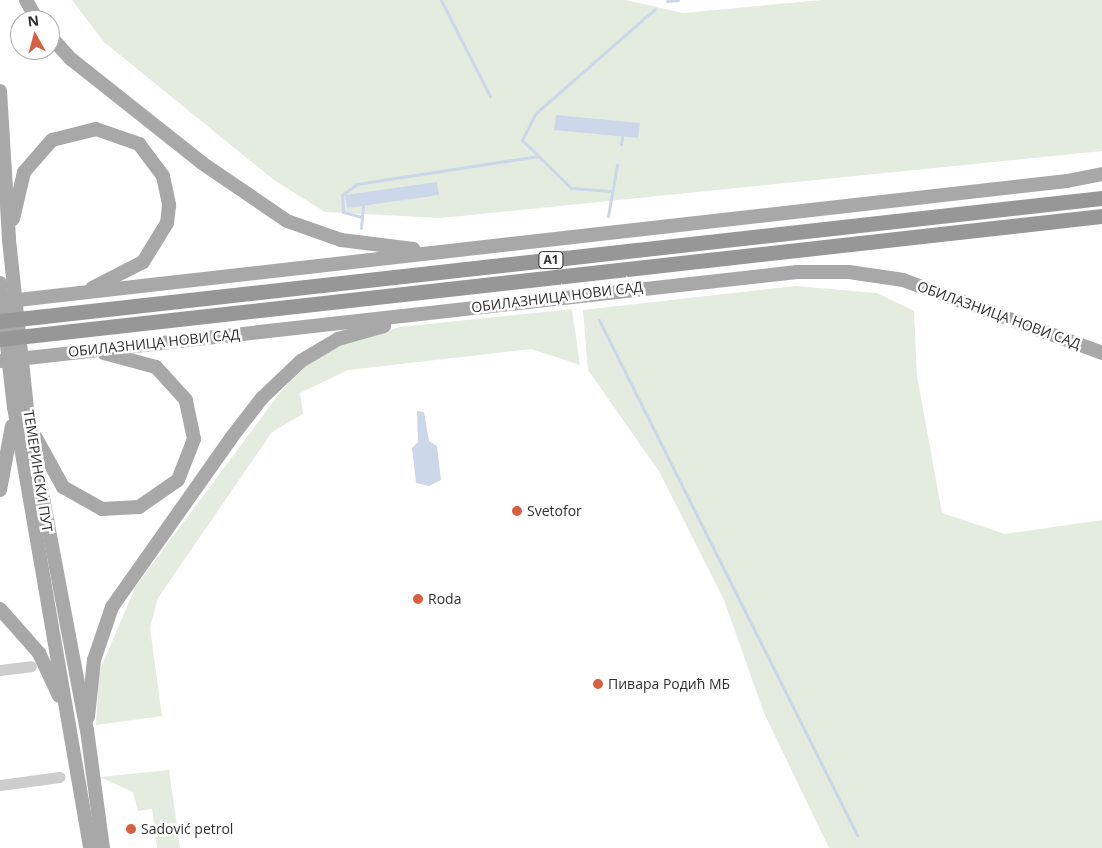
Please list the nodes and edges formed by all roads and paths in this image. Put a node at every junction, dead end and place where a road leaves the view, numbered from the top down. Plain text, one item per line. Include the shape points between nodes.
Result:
1 (60, 47) edge
2 (0, 91) edge
3 (1102, 174) edge
4 (1102, 198) edge
5 (1102, 216) edge
6 (9, 240) junction
7 (443, 252) junction
8 (0, 283) edge
9 (78, 293) junction
10 (0, 302) edge
11 (426, 313) junction
12 (0, 321) edge
13 (0, 339) edge
14 (89, 350) junction
15 (1102, 353) edge
16 (0, 361) edge
17 (18, 397) junction
18 (28, 419) junction
19 (0, 490) edge
20 (0, 608) edge
21 (31, 666) dead end
22 (0, 670) edge
23 (72, 726) junction
24 (87, 730) junction
25 (59, 777) dead end
26 (0, 784) edge
27 (90, 848) edge
28 (103, 848) edge

1 - 7 main road via 202,163 287,221 341,240
2 - 6 main road, ТЕМЕРИНСКИ ПУТ
3 - 7 main road
4 - 12 highway, A1
5 - 13 highway, A1
6 - 9 main road via 24,172 52,140 96,129 139,144 155,161 167,186 170,205 164,231 153,252 135,268
6 - 17 main road, ТЕМЕРИНСКИ ПУТ
7 - 9 main road
8 - 17 main road, ТЕМЕРИНСКИ ПУТ
9 - 10 main road
11 - 14 main road, ОБИЛАЗНИЦА НОВИ САД
11 - 15 main road, ОБИЛАЗНИЦА НОВИ САД via 642,286 797,272 849,272 936,290
11 - 24 main road via 324,346 262,398 112,607 94,660
14 - 16 main road, ОБИЛАЗНИЦА НОВИ САД
14 - 18 main road via 148,364 179,388 191,413 194,439 187,465 174,486 156,500 130,509 102,509 84,502 57,480
17 - 18 main road, ТЕМЕРИНСКИ ПУТ
17 - 19 main road via 8,466
17 - 23 main road, ТЕМЕРИНСКИ ПУТ
18 - 24 main road, ТЕМЕРИНСКИ ПУТ
20 - 23 main road via 39,653
21 - 22 street
23 - 27 main road, ТЕМЕРИНСКИ ПУТ
24 - 28 main road, ТЕМЕРИНСКИ ПУТ
25 - 26 street

